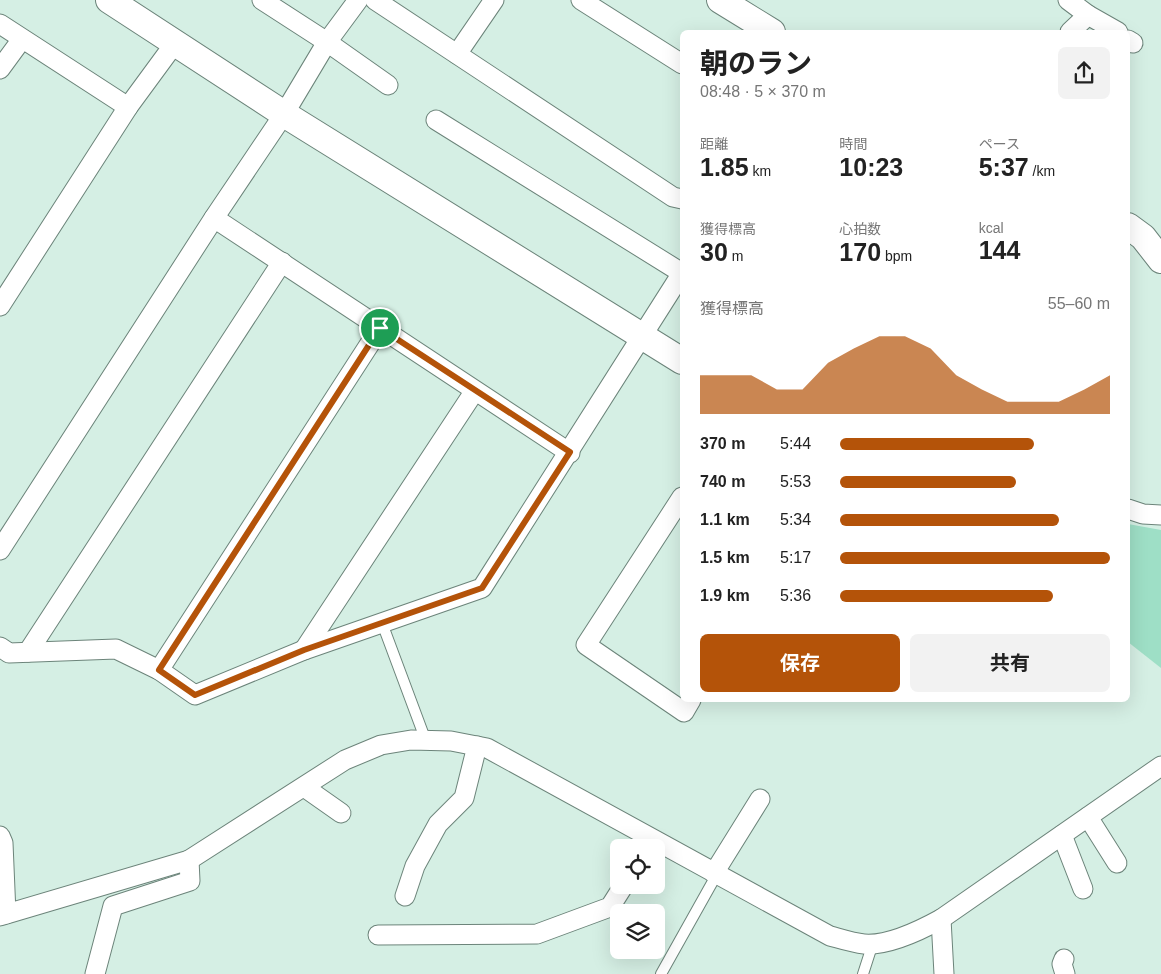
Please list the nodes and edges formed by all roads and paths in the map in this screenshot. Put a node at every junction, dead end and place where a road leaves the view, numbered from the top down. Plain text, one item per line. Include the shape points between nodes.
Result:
1 (109, 0) edge
2 (262, 0) edge
3 (358, 0) edge
4 (375, 0) edge
5 (494, 0) edge
6 (581, 0) edge
7 (720, 0) edge
8 (1076, 5) edge
9 (0, 24) edge
10 (769, 30) edge
11 (1070, 30) edge
12 (1115, 30) edge
13 (22, 39) junction
14 (327, 42) junction
15 (175, 43) junction
16 (457, 54) junction
17 (680, 63) edge
18 (0, 69) edge
19 (388, 86) dead end
20 (128, 106) junction
21 (284, 114) junction
22 (436, 120) dead end
23 (680, 199) edge
24 (214, 218) junction
25 (1133, 236) edge
26 (1161, 260) edge
27 (282, 262) junction
28 (680, 273) edge
29 (680, 277) edge
30 (0, 306) edge
31 (380, 328) junction
32 (642, 335) junction
33 (680, 361) edge
34 (474, 392) junction
35 (570, 452) junction
36 (680, 500) edge
37 (1130, 510) edge
38 (1161, 515) edge
39 (0, 550) edge
40 (382, 623) junction
41 (0, 647) edge
42 (304, 650) junction
43 (28, 652) junction
44 (159, 670) junction
45 (690, 702) edge
46 (426, 741) junction
47 (477, 746) junction
48 (1161, 766) edge
49 (304, 787) junction
50 (760, 799) dead end
51 (341, 813) dead end
52 (1088, 816) junction
53 (1062, 835) junction
54 (0, 836) edge
55 (643, 839) edge
56 (665, 850) edge
57 (189, 860) junction
58 (1117, 863) dead end
59 (716, 874) junction
60 (1083, 890) dead end
61 (618, 894) edge
62 (405, 896) dead end
63 (3, 915) edge
64 (941, 919) junction
65 (378, 935) dead end
66 (873, 943) junction
67 (95, 974) edge
68 (661, 974) edge
69 (863, 974) edge
70 (944, 974) edge

1 - 15 street
2 - 14 street
3 - 14 street
4 - 16 street
5 - 16 street
6 - 17 street
7 - 10 street
8 - 11 street
8 - 12 street
9 - 13 street
13 - 18 street
13 - 20 street
14 - 19 street
14 - 21 street
15 - 20 street
15 - 21 street
16 - 23 street
20 - 30 street
21 - 24 street
21 - 32 street
22 - 28 street
24 - 27 street
24 - 39 street
25 - 26 street
27 - 31 street
27 - 43 street
29 - 32 street
31 - 34 street
31 - 44 street
32 - 33 street
32 - 35 street
34 - 35 street
34 - 42 street
35 - 40 street via 482,588
36 - 45 street via 586,645 684,712
37 - 38 street
40 - 42 street
40 - 46 lane
41 - 43 street via 9,653
42 - 44 street via 195,695
43 - 44 street via 116,649
46 - 47 street
46 - 49 street via 381,745 346,760
47 - 55 street via 487,748
47 - 62 street via 464,798 438,824 415,866
48 - 52 street
49 - 51 street
49 - 57 street
50 - 59 street
52 - 53 street
52 - 58 street
53 - 60 street
53 - 64 street
54 - 63 street via 3,843
56 - 59 street
57 - 63 street
57 - 67 street via 190,881 113,906
59 - 66 street via 830,936
59 - 68 lane
61 - 65 street via 610,907 536,934
64 - 66 street via 911,933
64 - 70 street
66 - 69 lane

